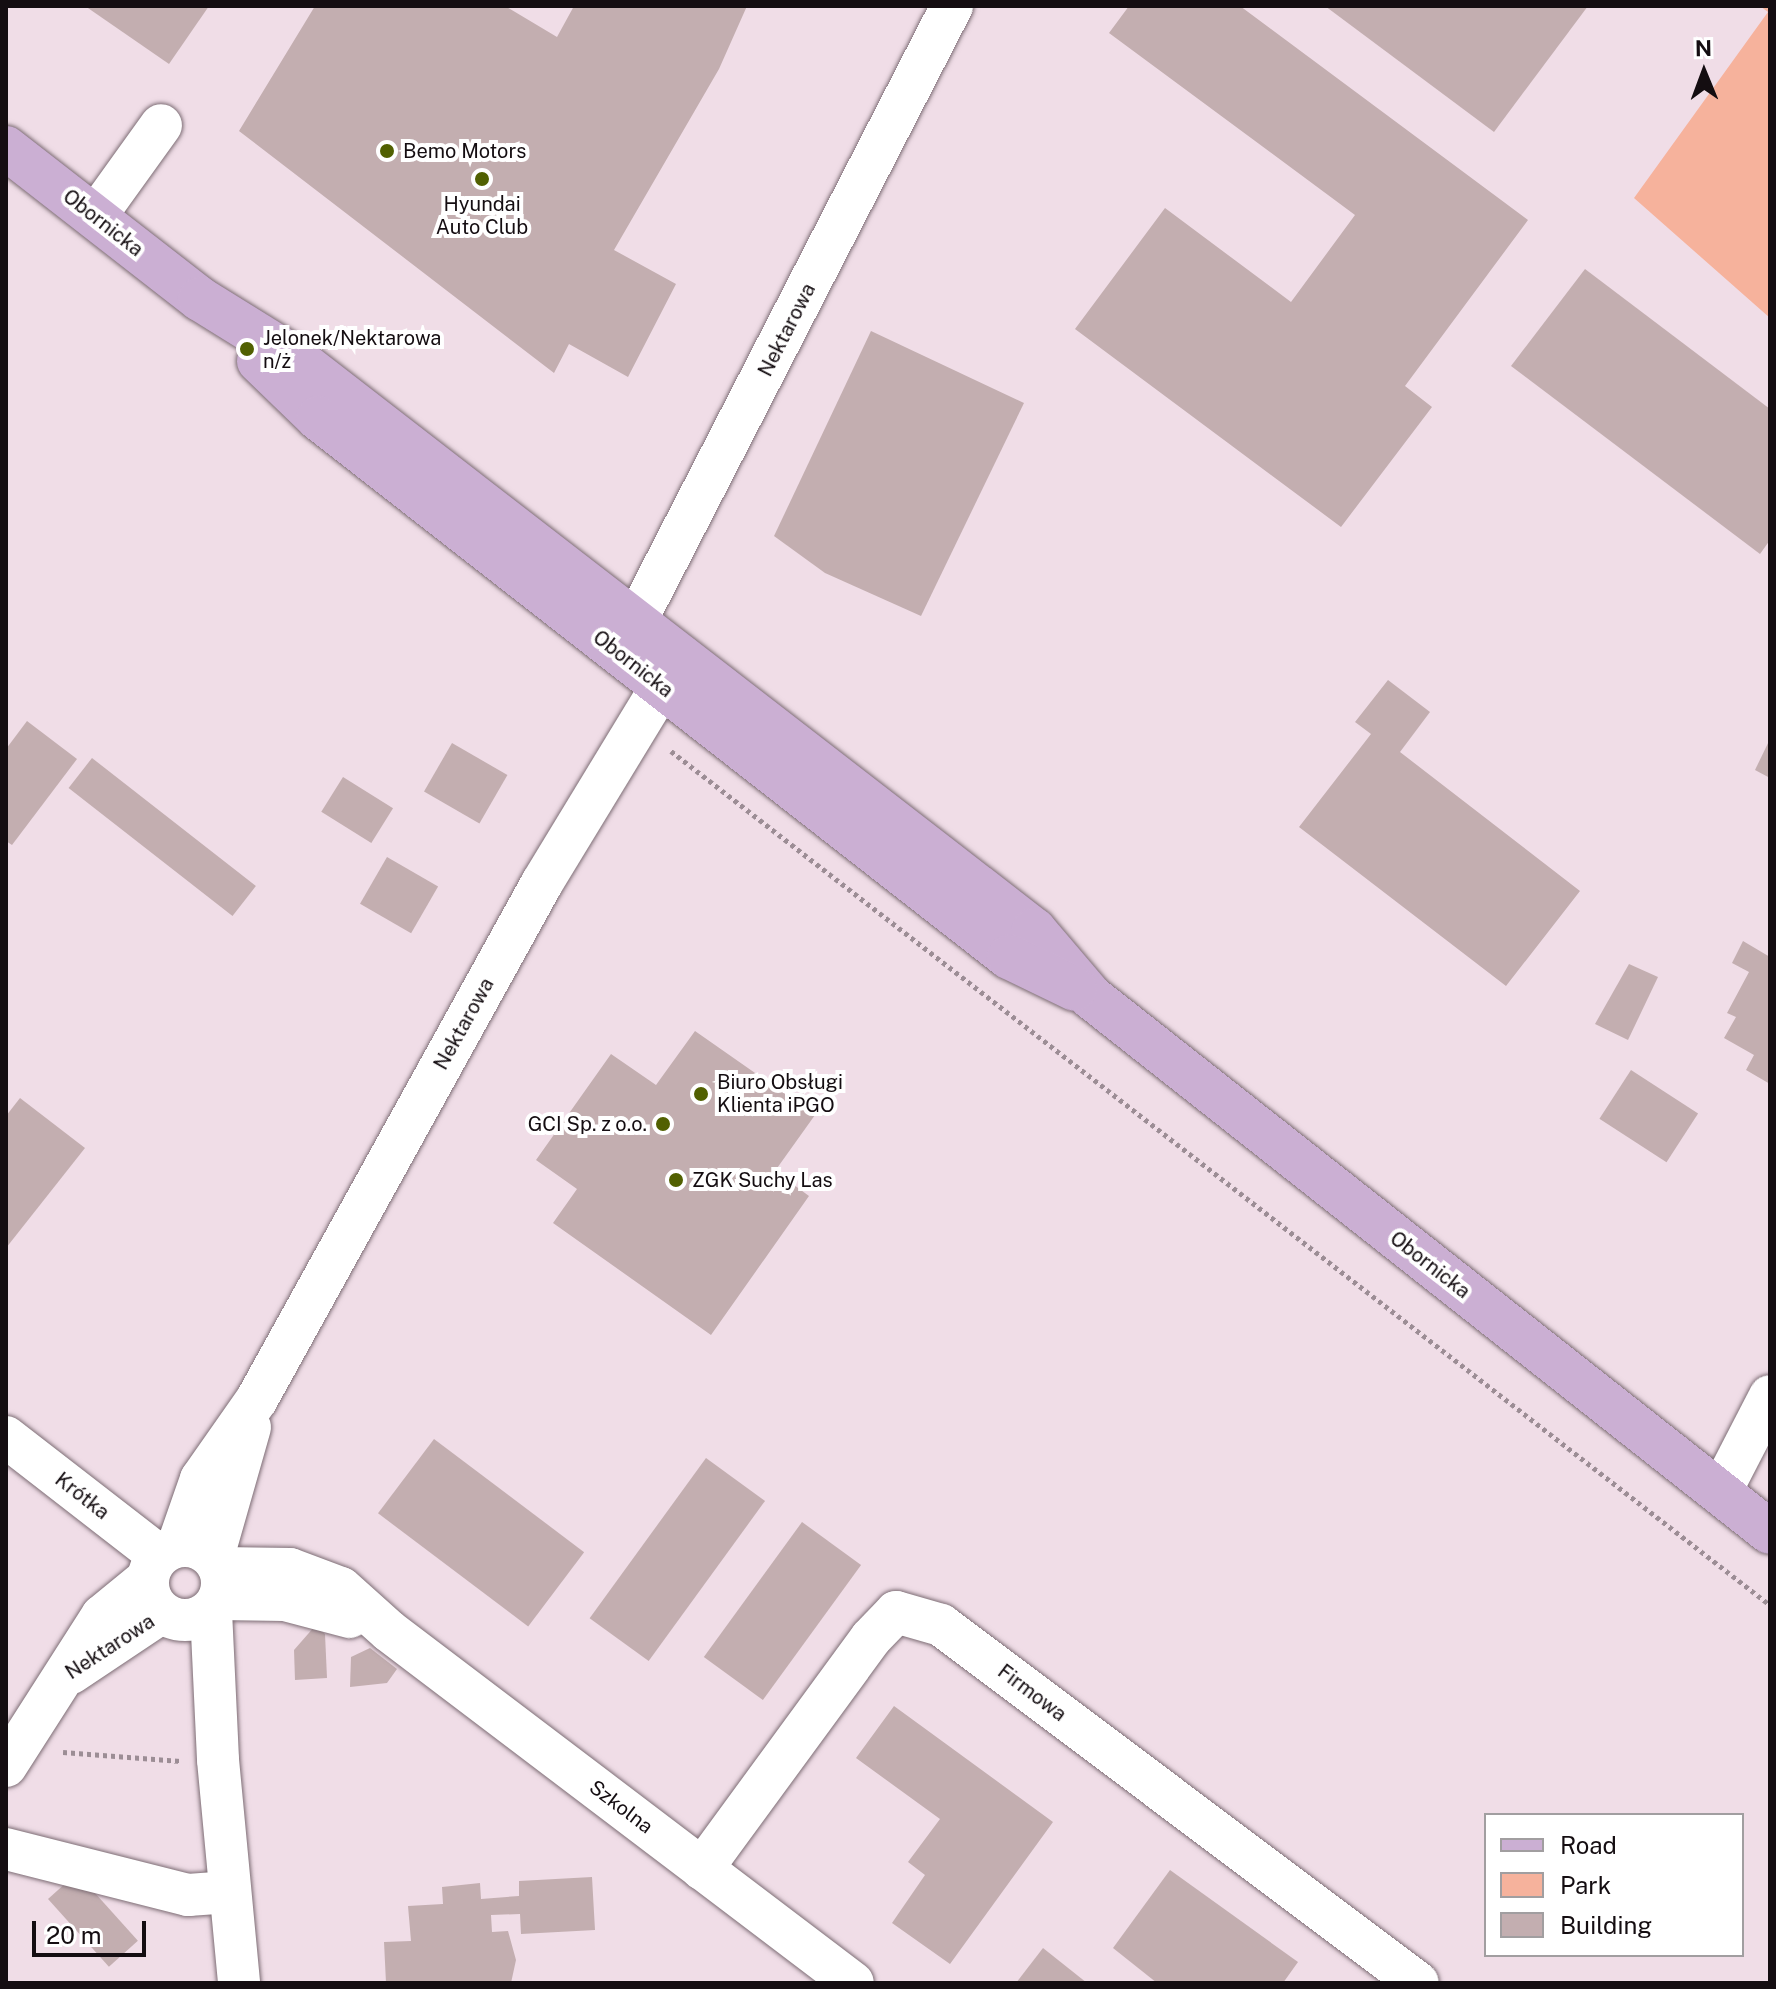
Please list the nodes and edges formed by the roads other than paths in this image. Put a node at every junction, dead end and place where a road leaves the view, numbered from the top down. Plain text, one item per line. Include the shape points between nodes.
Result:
1 (952, 6) edge
2 (161, 125) dead end
3 (6, 148) edge
4 (95, 217) junction
5 (628, 637) junction
6 (671, 670) junction
7 (1770, 1396) edge
8 (6, 1437) edge
9 (1720, 1493) junction
10 (1770, 1532) edge
11 (187, 1583) junction
12 (6, 1766) edge
13 (6, 1849) edge
14 (702, 1869) junction
15 (230, 1892) junction
16 (239, 1983) edge
17 (853, 1983) edge
18 (1418, 1983) edge

1 - 5 street, Nektarowa
2 - 4 street
3 - 4 main road, Obornicka
4 - 5 main road, Obornicka via 200,299 295,358
5 - 6 main road, Obornicka
6 - 9 main road, Obornicka via 1034,930 1091,997
6 - 11 street, Nektarowa via 542,883 257,1399 201,1479
7 - 9 street
8 - 11 street, Krótka
9 - 10 main road, Obornicka
11 - 12 street, Nektarowa via 59,1680
11 - 14 street, Szkolna via 290,1569 341,1588 389,1631
11 - 15 street via 204,1761
13 - 15 street via 188,1895
14 - 17 street, Szkolna
14 - 18 street, Firmowa via 871,1638 896,1612 941,1625
15 - 16 street

